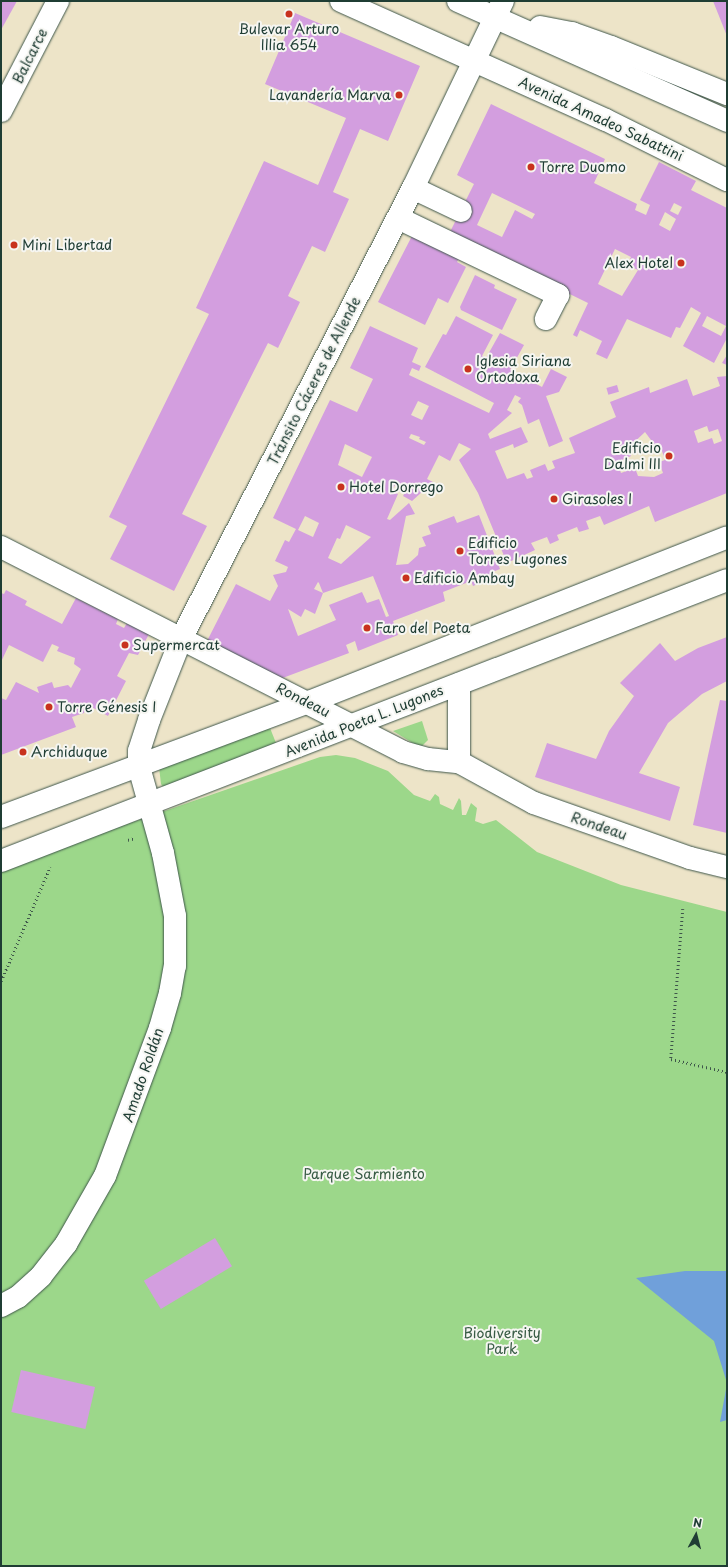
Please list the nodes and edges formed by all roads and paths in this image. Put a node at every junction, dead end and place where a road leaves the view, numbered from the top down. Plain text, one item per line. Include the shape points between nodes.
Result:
1 (58, 1) edge
2 (341, 1) edge
3 (458, 1) edge
4 (500, 9) edge
5 (475, 60) junction
6 (727, 94) edge
7 (1, 111) edge
8 (727, 121) edge
9 (727, 180) edge
10 (413, 188) junction
11 (461, 211) dead end
12 (398, 218) junction
13 (546, 319) dead end
14 (727, 537) edge
15 (1, 547) edge
16 (727, 580) edge
17 (181, 639) junction
18 (459, 684) junction
19 (309, 702) junction
20 (353, 726) junction
21 (459, 762) junction
22 (139, 766) junction
23 (148, 805) junction
24 (1, 817) edge
25 (62, 838) junction
26 (1, 861) edge
27 (727, 867) edge
28 (683, 909) dead end
29 (1, 981) edge
30 (727, 1072) edge
31 (1, 1306) edge

1 - 7 main road, Balcarce
2 - 5 main road, Avenida Amadeo Sabattini
3 - 4 main road
4 - 5 main road, Tránsito Cáceres de Allende
4 - 6 main road via 648,61
4 - 8 main road
5 - 9 main road, Avenida Amadeo Sabattini
5 - 10 main road, Tránsito Cáceres de Allende
10 - 11 main road
10 - 12 main road, Tránsito Cáceres de Allende
12 - 13 main road via 558,295
12 - 17 main road, Tránsito Cáceres de Allende
14 - 19 main road
15 - 17 main road, Rondeau
16 - 18 main road, Avenida Poeta L. Lugones
17 - 19 main road, Rondeau
17 - 22 main road, Tránsito Cáceres de Allende via 143,734
18 - 20 main road, Avenida Poeta L. Lugones
18 - 21 main road
19 - 20 main road, Rondeau
19 - 22 main road
20 - 21 main road, Rondeau via 403,752 428,759
20 - 23 main road, Avenida Poeta L. Lugones
21 - 27 main road, Rondeau via 534,803 690,858
22 - 23 main road, Amado Roldán
22 - 24 main road
23 - 25 main road, Avenida Poeta L. Lugones
23 - 31 main road, Amado Roldán via 163,853 175,916 175,966 162,1021 105,1176 86,1210 66,1244 41,1276 18,1297
25 - 26 main road, Avenida Poeta L. Lugones
25 - 29 path
28 - 30 path via 671,1059

